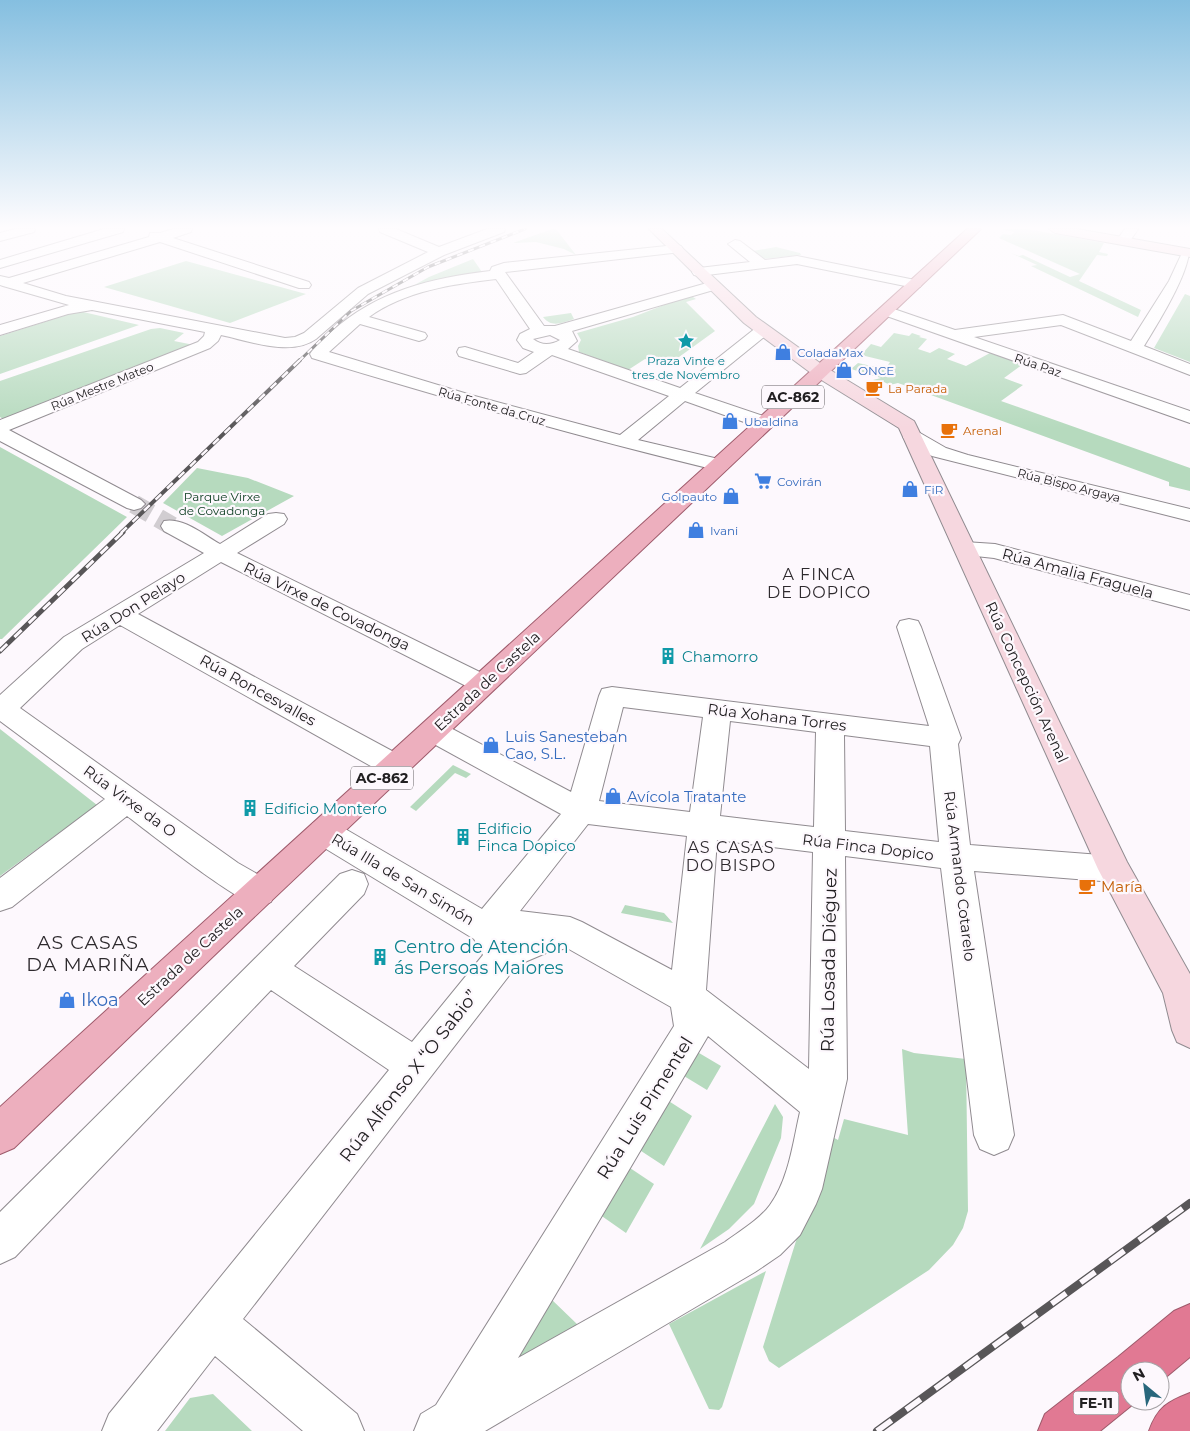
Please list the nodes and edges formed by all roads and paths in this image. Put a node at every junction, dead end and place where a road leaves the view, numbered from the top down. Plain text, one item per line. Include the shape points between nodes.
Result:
1 (44, 296) edge
2 (357, 296) edge
3 (401, 296) edge
4 (515, 296) edge
5 (678, 296) edge
6 (723, 296) edge
7 (902, 296) edge
8 (1167, 296) edge
9 (66, 305) junction
10 (886, 311) junction
11 (358, 319) junction
12 (0, 330) edge
13 (214, 330) junction
14 (764, 330) junction
15 (539, 331) junction
16 (556, 331) junction
17 (952, 335) junction
18 (419, 336) dead end
19 (555, 347) junction
20 (1135, 348) junction
21 (464, 352) dead end
22 (1190, 370) edge
23 (821, 372) junction
24 (484, 391) dead end
25 (682, 394) junction
26 (465, 400) junction
27 (1190, 417) edge
28 (765, 423) junction
29 (0, 427) edge
30 (0, 434) edge
31 (623, 442) junction
32 (936, 458) junction
33 (720, 465) junction
34 (134, 504) tunnel mouth
35 (1190, 515) edge
36 (276, 519) dead end
37 (172, 526) tunnel mouth
38 (965, 549) junction
39 (220, 553) junction
40 (1190, 603) edge
41 (121, 615) junction
42 (909, 627) dead end
43 (484, 684) junction
44 (612, 696) joint
45 (2, 709) joint
46 (718, 710) junction
47 (830, 724) junction
48 (433, 731) junction
49 (943, 738) junction
50 (395, 766) junction
51 (127, 799) junction
52 (581, 811) junction
53 (703, 826) junction
54 (324, 832) junction
55 (830, 842) junction
56 (956, 857) junction
57 (1114, 869) junction
58 (352, 884) dead end
59 (259, 892) junction
60 (0, 897) edge
61 (494, 942) junction
62 (268, 969) junction
63 (687, 996) junction
64 (1190, 1030) edge
65 (417, 1067) junction
66 (822, 1105) junction
67 (0, 1134) edge
68 (994, 1134) dead end
69 (0, 1242) edge
70 (212, 1323) junction
71 (1190, 1327) edge
72 (1148, 1361) edge
73 (1120, 1384) edge
74 (1190, 1416) edge
75 (445, 1428) edge
76 (126, 1431) edge
77 (340, 1431) edge
78 (1062, 1431) edge
79 (1173, 1431) edge

1 - 9 street
2 - 13 street via 310,336 295,343
3 - 11 street
4 - 15 street
5 - 16 street
6 - 14 street, Rúa Concepción Arenal
7 - 10 main road, Estrada de Castela / AC-862
8 - 20 street
9 - 12 street
9 - 13 street via 100,307
10 - 17 street, Rúa Paz
10 - 23 main road, Estrada de Castela / AC-862
11 - 18 street
11 - 26 street, Rúa Fonte da Cruz via 318,354
13 - 29 street, Rúa Mestre Mateo via 212,338 204,345
14 - 23 street, Rúa Concepción Arenal
14 - 25 street
15 - 16 street
15 - 19 street via 526,337 526,343 535,348
16 - 19 street via 567,335 569,341
17 - 20 street via 1063,320
17 - 27 street, Rúa Paz
19 - 21 street via 520,368
19 - 25 street
20 - 22 street
23 - 28 main road, Estrada de Castela / AC-862
23 - 32 street, Rúa Concepción Arenal via 903,422 913,437
24 - 26 street
25 - 28 street
25 - 31 street
26 - 31 street, Rúa Fonte da Cruz
28 - 33 main road, Estrada de Castela / AC-862
30 - 34 street
31 - 33 street, Rúa Fonte da Cruz
32 - 35 street, Rúa Bispo Argaya
32 - 38 street, Rúa Concepción Arenal
33 - 43 main road, Estrada de Castela / AC-862
36 - 39 street, Rúa Don Pelayo
37 - 39 street, Rúa Virxe de Covadonga
38 - 40 street, Rúa Amalia Fraguela via 995,551
38 - 57 street, Rúa Concepción Arenal
39 - 41 street, Rúa Don Pelayo
39 - 43 street, Rúa Virxe de Covadonga
41 - 45 street, Rúa Don Pelayo via 73,643
41 - 50 street, Rúa Roncesvalles
42 - 49 street, Rúa Armando Cotarelo via 947,738
43 - 48 main road, Estrada de Castela / AC-862
44 - 46 street, Rúa Xohana Torres
44 - 52 street, Rúa Alfonso X “O Sabio”
45 - 51 street, Rúa Virxe da O
46 - 47 street, Rúa Xohana Torres
46 - 53 street, Rúa Luis Pimentel
47 - 49 street, Rúa Xohana Torres
47 - 55 street, Rúa Losada Diéguez
48 - 50 main road, Estrada de Castela / AC-862
48 - 52 street, Rúa Finca Dopico
49 - 56 street, Rúa Armando Cotarelo
50 - 54 main road, Estrada de Castela / AC-862
51 - 59 street, Rúa Virxe da O
51 - 60 street
52 - 53 street, Rúa Finca Dopico
52 - 61 street, Rúa Alfonso X “O Sabio”
53 - 55 street, Rúa Finca Dopico
53 - 63 street, Rúa Luis Pimentel
54 - 59 main road, Estrada de Castela / AC-862
54 - 61 street, Rúa Illa de San Simón
55 - 56 street, Rúa Finca Dopico
55 - 66 street, Rúa Losada Diéguez via 828,1079
56 - 57 street, Rúa Finca Dopico
56 - 68 street, Rúa Armando Cotarelo
57 - 64 street, Rúa Concepción Arenal via 1180,990
58 - 62 street
59 - 67 main road, Estrada de Castela / AC-862
61 - 63 street via 542,939 570,932
61 - 65 street, Rúa Alfonso X “O Sabio” via 496,966
62 - 65 street
62 - 69 street
63 - 66 street
63 - 75 street, Rúa Luis Pimentel via 694,1029
65 - 70 street, Rúa Alfonso X “O Sabio”
66 - 75 street, Rúa Losada Diéguez via 802,1189 785,1220 765,1240
70 - 76 street, Rúa Alfonso X “O Sabio”
70 - 77 street
71 - 72 highway
73 - 78 highway, FE-11
74 - 79 highway

